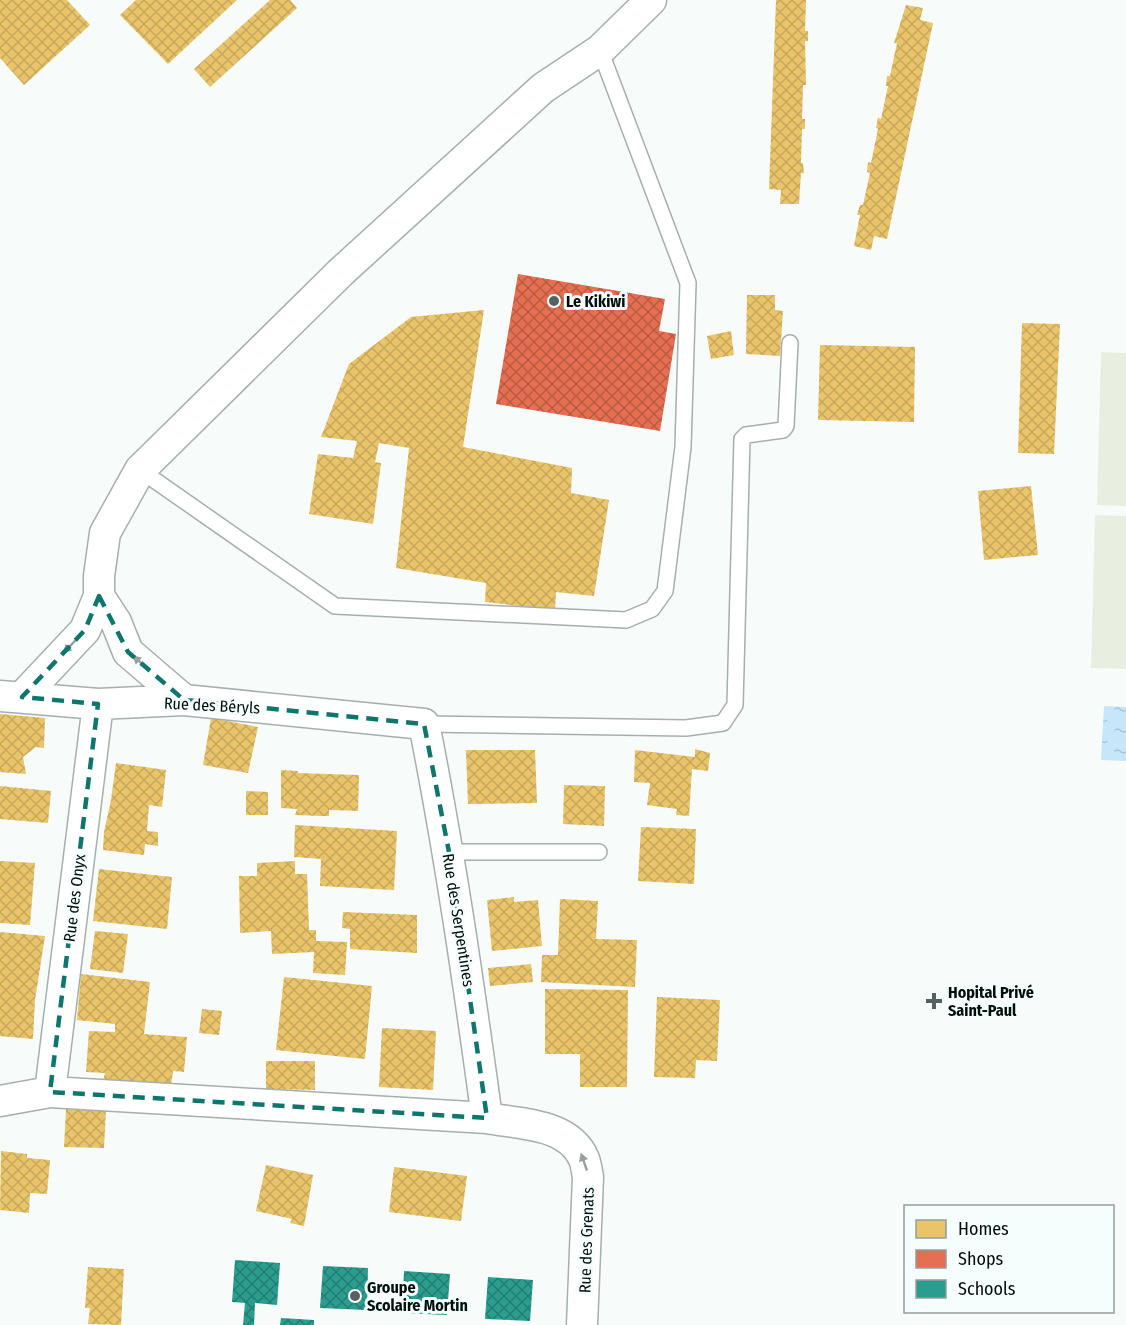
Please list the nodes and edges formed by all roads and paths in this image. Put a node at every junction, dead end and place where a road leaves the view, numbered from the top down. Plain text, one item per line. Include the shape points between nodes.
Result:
1 (651, 0) edge
2 (600, 50) junction
3 (790, 343) dead end
4 (140, 470) junction
5 (99, 596) junction
6 (11, 697) edge
7 (184, 700) junction
8 (98, 705) junction
9 (424, 724) junction
10 (449, 852) junction
11 (599, 852) dead end
12 (50, 1092) junction
13 (0, 1101) edge
14 (487, 1118) junction
15 (582, 1325) edge

1 - 2 street
2 - 4 street via 543,88 358,256
2 - 4 lane via 688,283 682,447 665,591 652,609 627,620 335,606
3 - 9 lane via 786,426 742,439 735,705 723,723 686,728
4 - 5 street via 105,533
5 -> 6 street via 85,630
7 -> 5 street via 128,652 116,622
6 - 8 street, Rue des Béryls
7 - 8 street, Rue des Béryls
7 - 9 street, Rue des Béryls
8 - 12 street, Rue des Onyx
9 - 10 street, Rue des Serpentines
10 - 11 lane
10 - 14 street, Rue des Serpentines
12 - 13 street, Rue des Grenats
12 - 14 street, Rue des Grenats
15 -> 14 street, Rue des Grenats via 588,1177 584,1159 574,1144 549,1129

